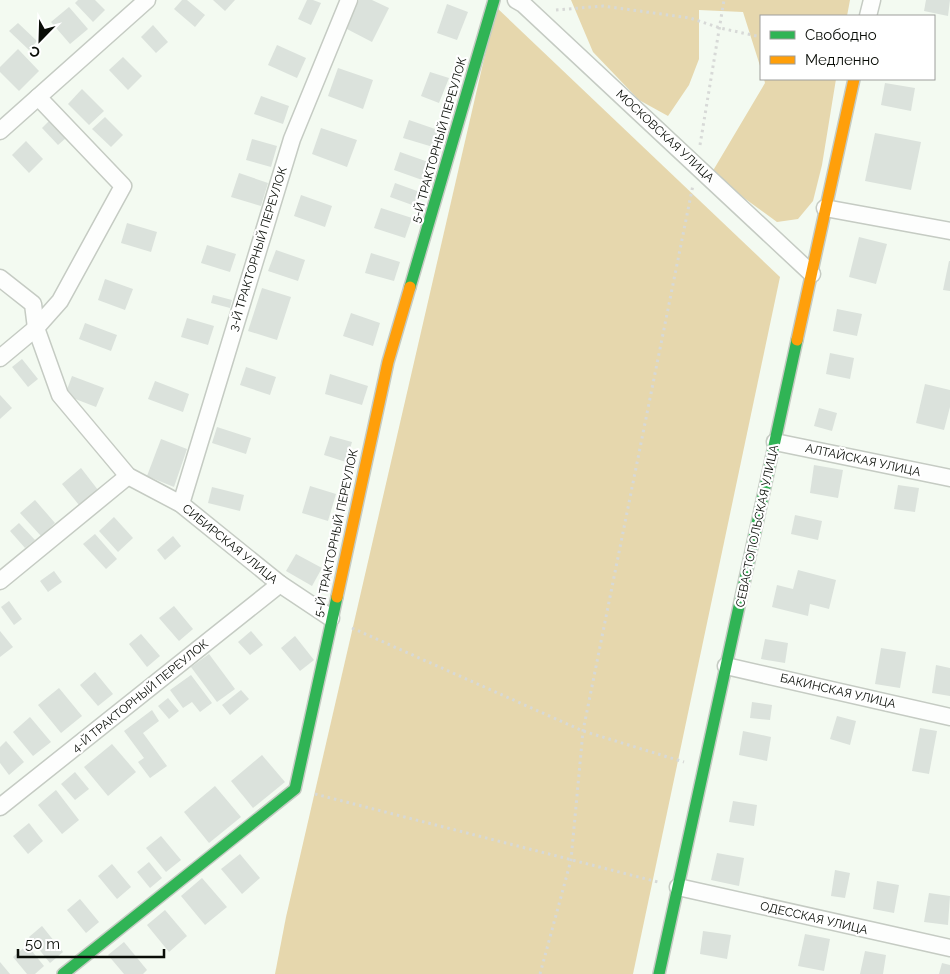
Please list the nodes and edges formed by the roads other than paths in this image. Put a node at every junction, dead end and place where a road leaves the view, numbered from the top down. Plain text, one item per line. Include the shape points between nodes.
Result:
1 (147, 0) edge
2 (349, 0) edge
3 (494, 0) edge
4 (516, 0) edge
5 (872, 0) edge
6 (868, 15) edge
7 (854, 80) edge
8 (38, 97) junction
9 (0, 131) edge
10 (826, 208) junction
11 (950, 231) edge
12 (812, 274) junction
13 (0, 278) edge
14 (36, 328) junction
15 (0, 358) edge
16 (775, 442) junction
17 (128, 476) junction
18 (950, 478) edge
19 (181, 504) junction
20 (0, 581) edge
21 (280, 584) junction
22 (331, 618) junction
23 (726, 666) junction
24 (950, 717) edge
25 (0, 807) edge
26 (678, 887) junction
27 (950, 948) edge
28 (64, 974) edge
29 (659, 974) edge

1 - 8 street
2 - 19 street, 3-Й ТРАКТОРНЫЙ ПЕРЕУЛОК via 292,139
3 - 22 street, 5-Й ТРАКТОРНЫЙ ПЕРЕУЛОК via 388,362
4 - 12 street, МОСКОВСКАЯ УЛИЦА
5 - 6 street
7 - 10 street, СЕВАСТОПОЛЬСКАЯ УЛИЦА
8 - 9 street
8 - 14 street via 123,186 60,301
10 - 11 street
10 - 12 street, СЕВАСТОПОЛЬСКАЯ УЛИЦА
12 - 16 street, СЕВАСТОПОЛЬСКАЯ УЛИЦА
13 - 14 street, СИБИРСКАЯ УЛИЦА via 33,304
14 - 15 street
14 - 17 street, СИБИРСКАЯ УЛИЦА via 60,395
16 - 18 street, АЛТАЙСКАЯ УЛИЦА
16 - 23 street, СЕВАСТОПОЛЬСКАЯ УЛИЦА
17 - 19 street, СИБИРСКАЯ УЛИЦА
17 - 20 street
19 - 21 street, СИБИРСКАЯ УЛИЦА
21 - 22 street, СИБИРСКАЯ УЛИЦА
21 - 25 street, 4-Й ТРАКТОРНЫЙ ПЕРЕУЛОК
22 - 28 street, 5-Й ТРАКТОРНЫЙ ПЕРЕУЛОК via 295,789
23 - 24 street, БАКИНСКАЯ УЛИЦА
23 - 26 street, СЕВАСТОПОЛЬСКАЯ УЛИЦА
26 - 27 street, ОДЕССКАЯ УЛИЦА
26 - 29 street, СЕВАСТОПОЛЬСКАЯ УЛИЦА

